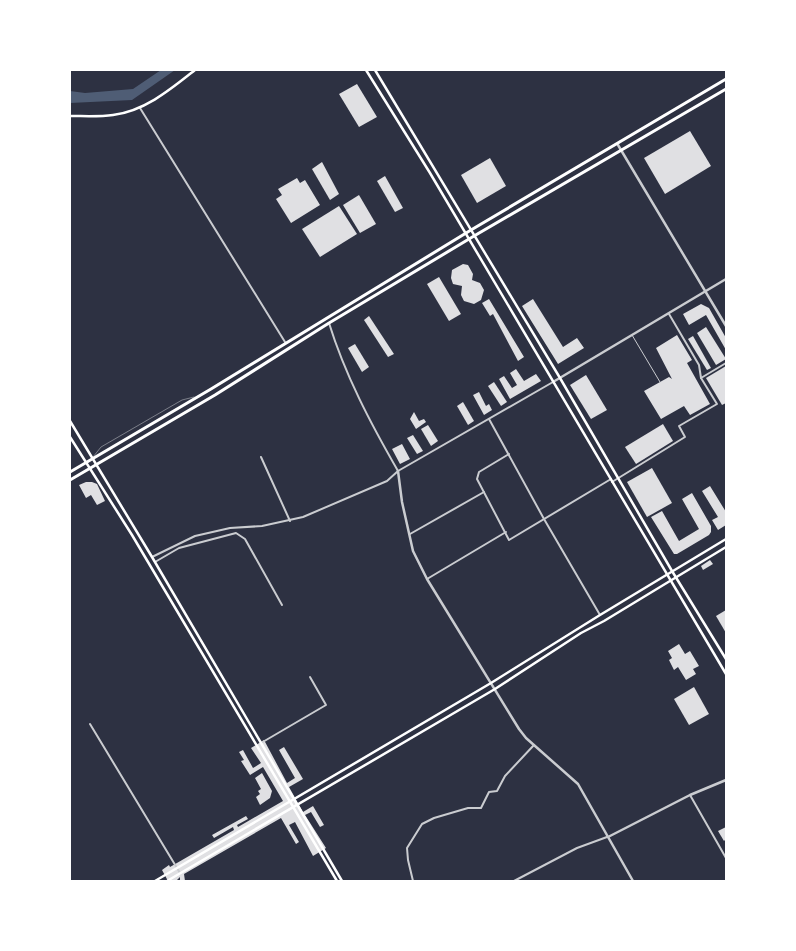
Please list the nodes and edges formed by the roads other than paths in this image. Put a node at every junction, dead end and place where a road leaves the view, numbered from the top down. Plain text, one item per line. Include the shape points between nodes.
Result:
1 (195, 70) edge
2 (366, 70) edge
3 (375, 70) edge
4 (726, 80) edge
5 (726, 89) edge
6 (140, 108) junction
7 (70, 116) edge
8 (618, 145) junction
9 (622, 151) junction
10 (471, 230) junction
11 (465, 234) junction
12 (474, 236) junction
13 (468, 240) junction
14 (726, 279) edge
15 (706, 291) junction
16 (668, 313) junction
17 (726, 318) edge
18 (722, 320) junction
19 (329, 323) junction
20 (726, 326) edge
21 (632, 335) junction
22 (285, 342) junction
23 (726, 363) edge
24 (560, 378) junction
25 (701, 378) junction
26 (553, 382) junction
27 (660, 382) dead end
28 (488, 418) junction
29 (70, 421) edge
30 (70, 436) edge
31 (509, 454) junction
32 (261, 457) dead end
33 (92, 458) junction
34 (85, 462) junction
35 (96, 464) junction
36 (91, 468) junction
37 (398, 471) junction
38 (70, 472) edge
39 (618, 478) junction
40 (70, 480) edge
41 (611, 480) junction
42 (484, 492) junction
43 (544, 518) junction
44 (290, 521) junction
45 (506, 532) junction
46 (408, 534) junction
47 (726, 539) edge
48 (726, 547) edge
49 (152, 557) junction
50 (155, 562) junction
51 (672, 571) junction
52 (667, 575) junction
53 (677, 576) junction
54 (427, 579) junction
55 (670, 581) junction
56 (282, 606) dead end
57 (600, 614) junction
58 (726, 659) edge
59 (726, 674) edge
60 (310, 677) dead end
61 (491, 683) junction
62 (495, 689) junction
63 (90, 724) dead end
64 (262, 743) junction
65 (534, 744) junction
66 (726, 780) edge
67 (690, 795) junction
68 (294, 799) junction
69 (290, 802) junction
70 (297, 804) junction
71 (294, 807) junction
72 (608, 837) junction
73 (726, 858) edge
74 (177, 868) junction
75 (180, 873) junction
76 (155, 881) edge
77 (167, 881) edge
78 (337, 881) edge
79 (342, 881) edge
80 (413, 881) edge
81 (514, 881) edge
82 (633, 881) edge

1 - 6 main road
2 - 11 main road
3 - 10 main road
4 - 8 main road
5 - 9 main road
6 - 7 main road via 113,115
6 - 22 street
8 - 9 street
8 - 10 main road
9 - 12 main road
9 - 15 street
10 - 11 main road
10 - 12 main road
11 - 13 main road
11 - 22 main road
12 - 13 main road
12 - 24 main road
13 - 19 main road
13 - 26 main road
14 - 15 street
15 - 16 street
15 - 18 street
16 - 21 street
16 - 25 street via 699,365
17 - 18 street
18 - 20 street
19 - 35 main road via 215,395
19 - 37 street via 353,385
21 - 24 street
21 - 27 street
22 - 33 main road
23 - 25 street
24 - 26 street
24 - 39 main road
25 - 39 street via 717,404 679,426 685,437
26 - 28 street
26 - 41 main road
28 - 31 street
28 - 37 street
29 - 33 main road
30 - 34 main road
31 - 42 street via 479,472 477,479
31 - 43 street
32 - 44 street
33 - 34 main road
33 - 35 main road
34 - 36 main road
34 - 38 main road
35 - 36 main road
35 - 49 main road
36 - 40 main road
36 - 69 main road
37 - 44 street via 387,481
37 - 46 street
39 - 41 street
39 - 51 main road
41 - 43 street
41 - 52 main road
42 - 45 street
42 - 46 street
43 - 45 street via 509,540
43 - 57 street
44 - 49 street via 194,536
45 - 54 street
46 - 54 street
47 - 51 main road
48 - 53 main road
49 - 50 main road
50 - 56 street via 179,548 236,533 245,539
50 - 64 main road
51 - 52 main road
51 - 53 main road
52 - 55 main road
52 - 57 main road
53 - 55 main road
53 - 58 main road
54 - 61 street
55 - 59 main road
55 - 62 main road
57 - 61 main road
60 - 64 street via 326,705
61 - 62 street
61 - 68 main road
62 - 65 street via 519,729
62 - 70 main road
63 - 74 street
64 - 68 main road
65 - 72 street via 578,784
65 - 80 street via 505,776 497,791 489,792 481,808 468,808 422,824 407,848
66 - 67 street
67 - 72 street
67 - 73 street
68 - 69 main road
68 - 70 main road
69 - 71 main road
69 - 74 main road
70 - 71 main road
70 - 79 main road
71 - 75 main road
71 - 78 main road
72 - 81 street via 577,848
72 - 82 street
74 - 75 street
74 - 76 main road
75 - 77 main road

